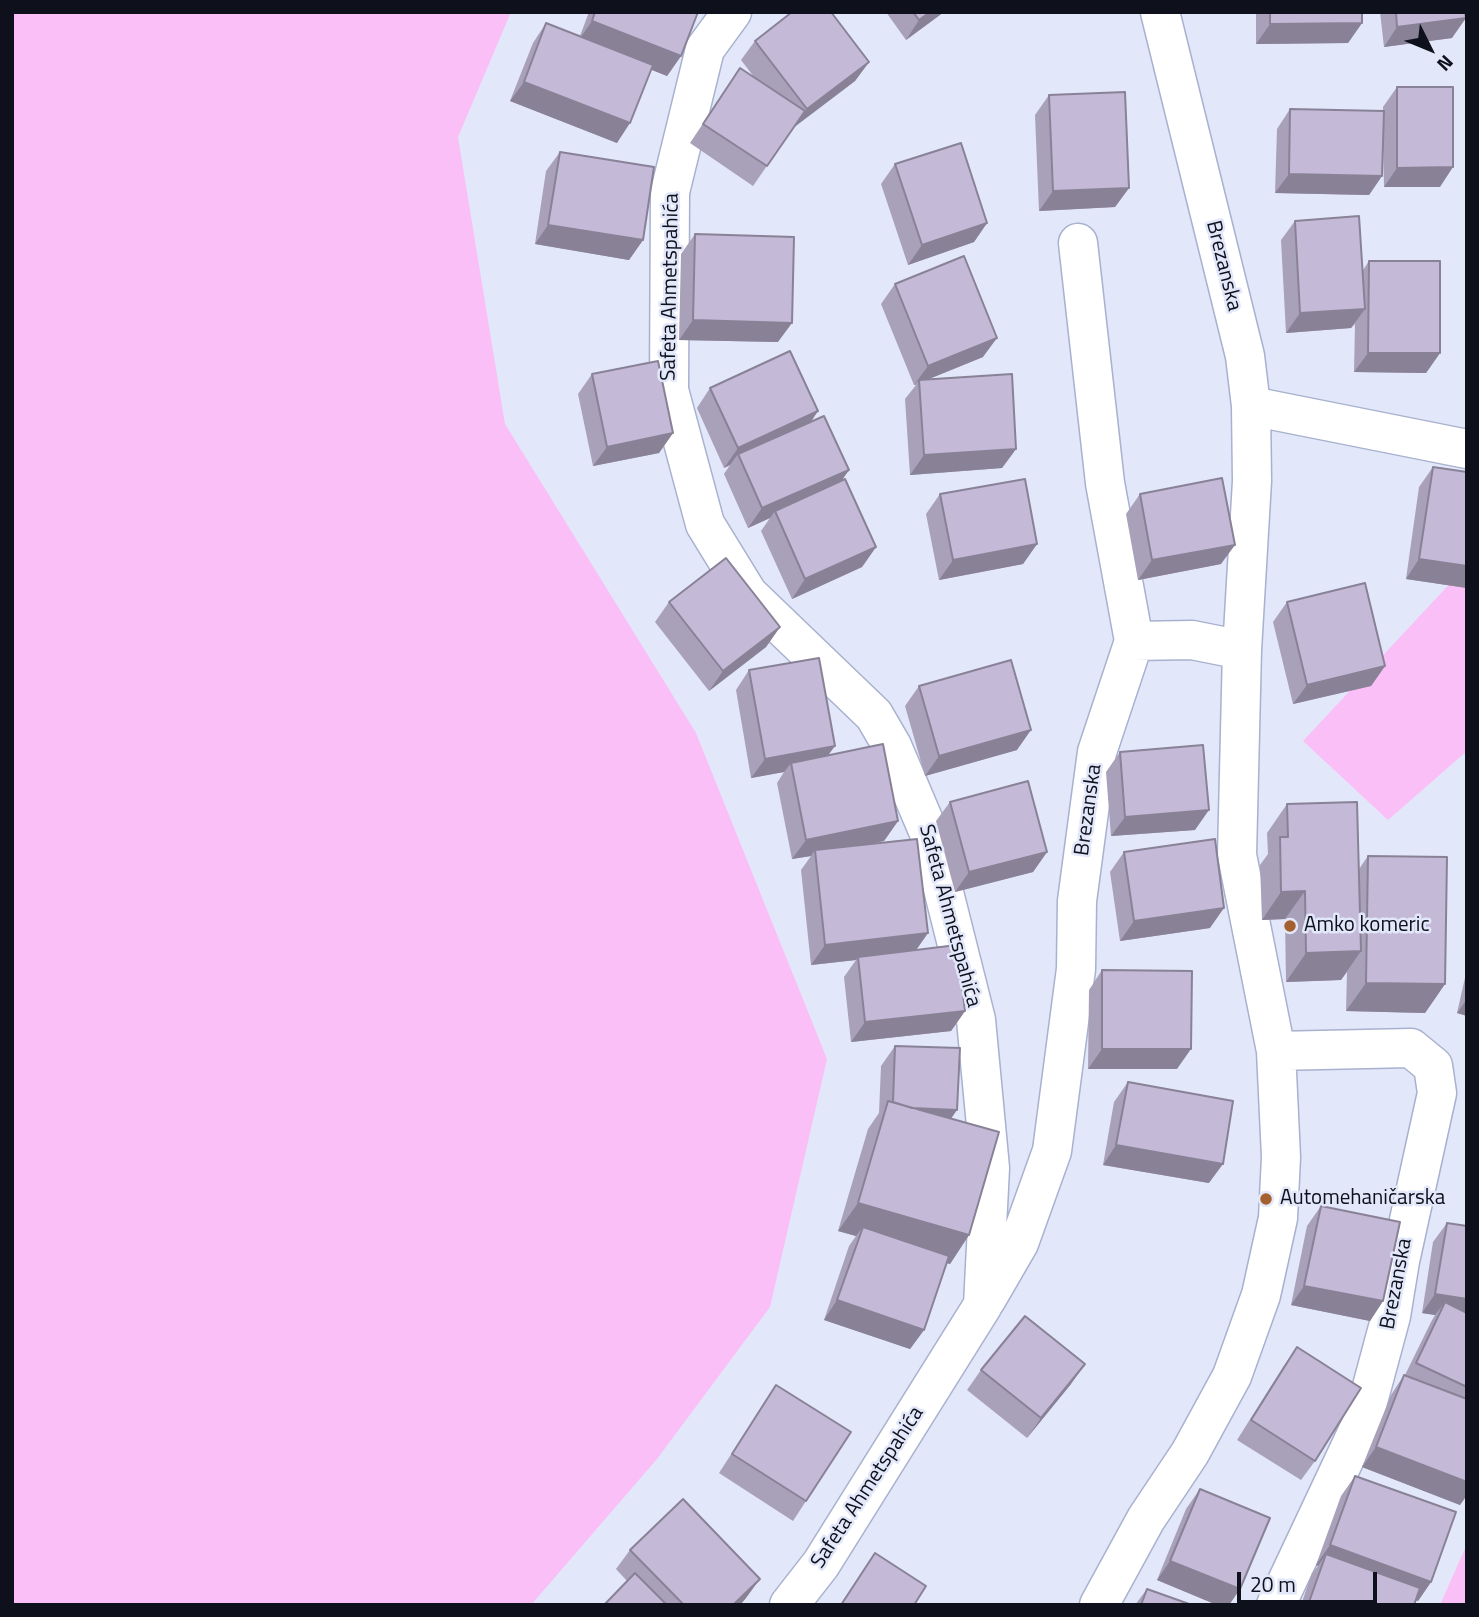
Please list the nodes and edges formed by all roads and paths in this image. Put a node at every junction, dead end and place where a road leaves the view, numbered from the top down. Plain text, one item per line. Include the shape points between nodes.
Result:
1 (732, 12) edge
2 (1160, 12) edge
3 (1078, 243) dead end
4 (1251, 407) junction
5 (1467, 449) edge
6 (1133, 641) junction
7 (1242, 650) junction
8 (1276, 1051) junction
9 (1450, 1070) edge
10 (983, 1305) junction
11 (789, 1605) edge
12 (1099, 1605) edge
13 (1276, 1605) edge

1 - 10 street, Safeta Ahmetspahića via 705,49 670,192 670,390 705,524 748,594 874,715 929,833 978,1032 990,1168
2 - 4 street, Brezanska via 1245,356
3 - 6 street, Brezanska via 1105,483
4 - 5 street
4 - 7 street, Brezanska via 1252,481
6 - 7 street via 1192,640
6 - 10 street, Brezanska via 1097,752 1052,1151 1019,1243
7 - 8 street, Brezanska via 1237,855
8 - 9 street, Brezanska via 1411,1048
8 - 12 street, Brezanska via 1278,1218 1261,1294 1232,1376
9 - 13 street, Brezanska via 1437,1093 1380,1364 1363,1420
10 - 11 street, Safeta Ahmetspahića via 821,1564

